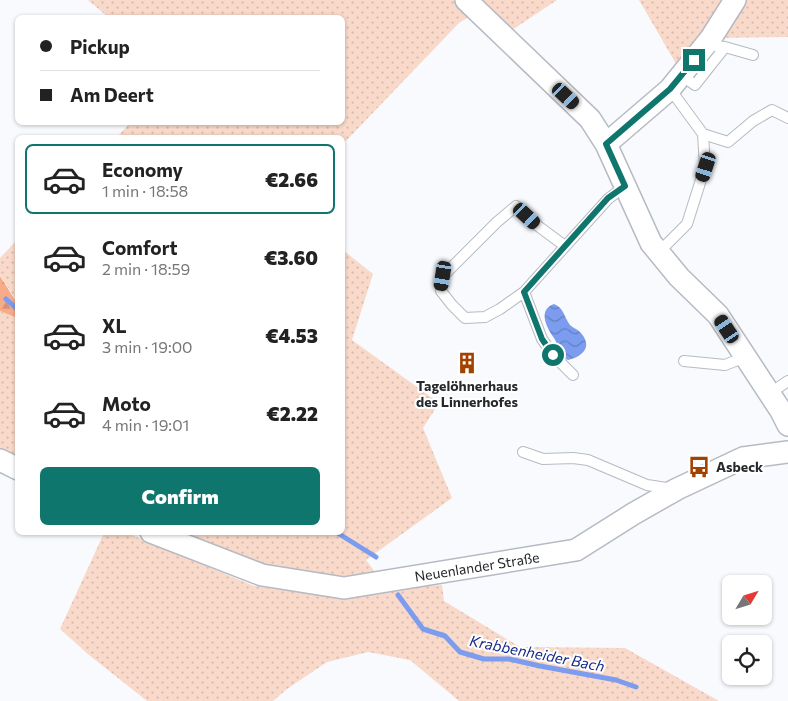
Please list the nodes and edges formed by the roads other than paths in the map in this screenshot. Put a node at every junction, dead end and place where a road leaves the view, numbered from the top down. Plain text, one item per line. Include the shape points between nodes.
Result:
1 (466, 0) edge
2 (736, 0) edge
3 (715, 46) junction
4 (753, 55) dead end
5 (676, 82) junction
6 (788, 118) edge
7 (703, 134) junction
8 (606, 144) junction
9 (625, 186) junction
10 (565, 246) junction
11 (658, 252) junction
12 (524, 292) junction
13 (745, 357) junction
14 (684, 361) dead end
15 (573, 374) dead end
16 (788, 381) edge
17 (769, 394) junction
18 (788, 425) edge
19 (523, 452) dead end
20 (788, 452) edge
21 (0, 460) edge
22 (15, 468) edge
23 (677, 489) junction
24 (159, 535) edge

1 - 8 street via 590,119
2 - 3 street
3 - 4 lane
3 - 5 street
5 - 7 lane
5 - 8 street
6 - 7 lane via 772,110 728,142
7 - 11 lane via 706,167 687,224
8 - 9 street
9 - 10 lane via 608,198
9 - 11 street
10 - 12 lane
10 - 12 lane via 516,206 443,276 441,291 465,318 485,317
11 - 13 street via 718,315
12 - 15 lane via 542,339
13 - 14 lane via 725,365
13 - 17 street
16 - 17 lane
17 - 18 street
19 - 23 lane via 543,459 588,460 647,484
20 - 23 street, Neuenlander Straße via 743,458
21 - 22 street
23 - 24 street, Neuenlander Straße via 576,550 344,588 262,575

